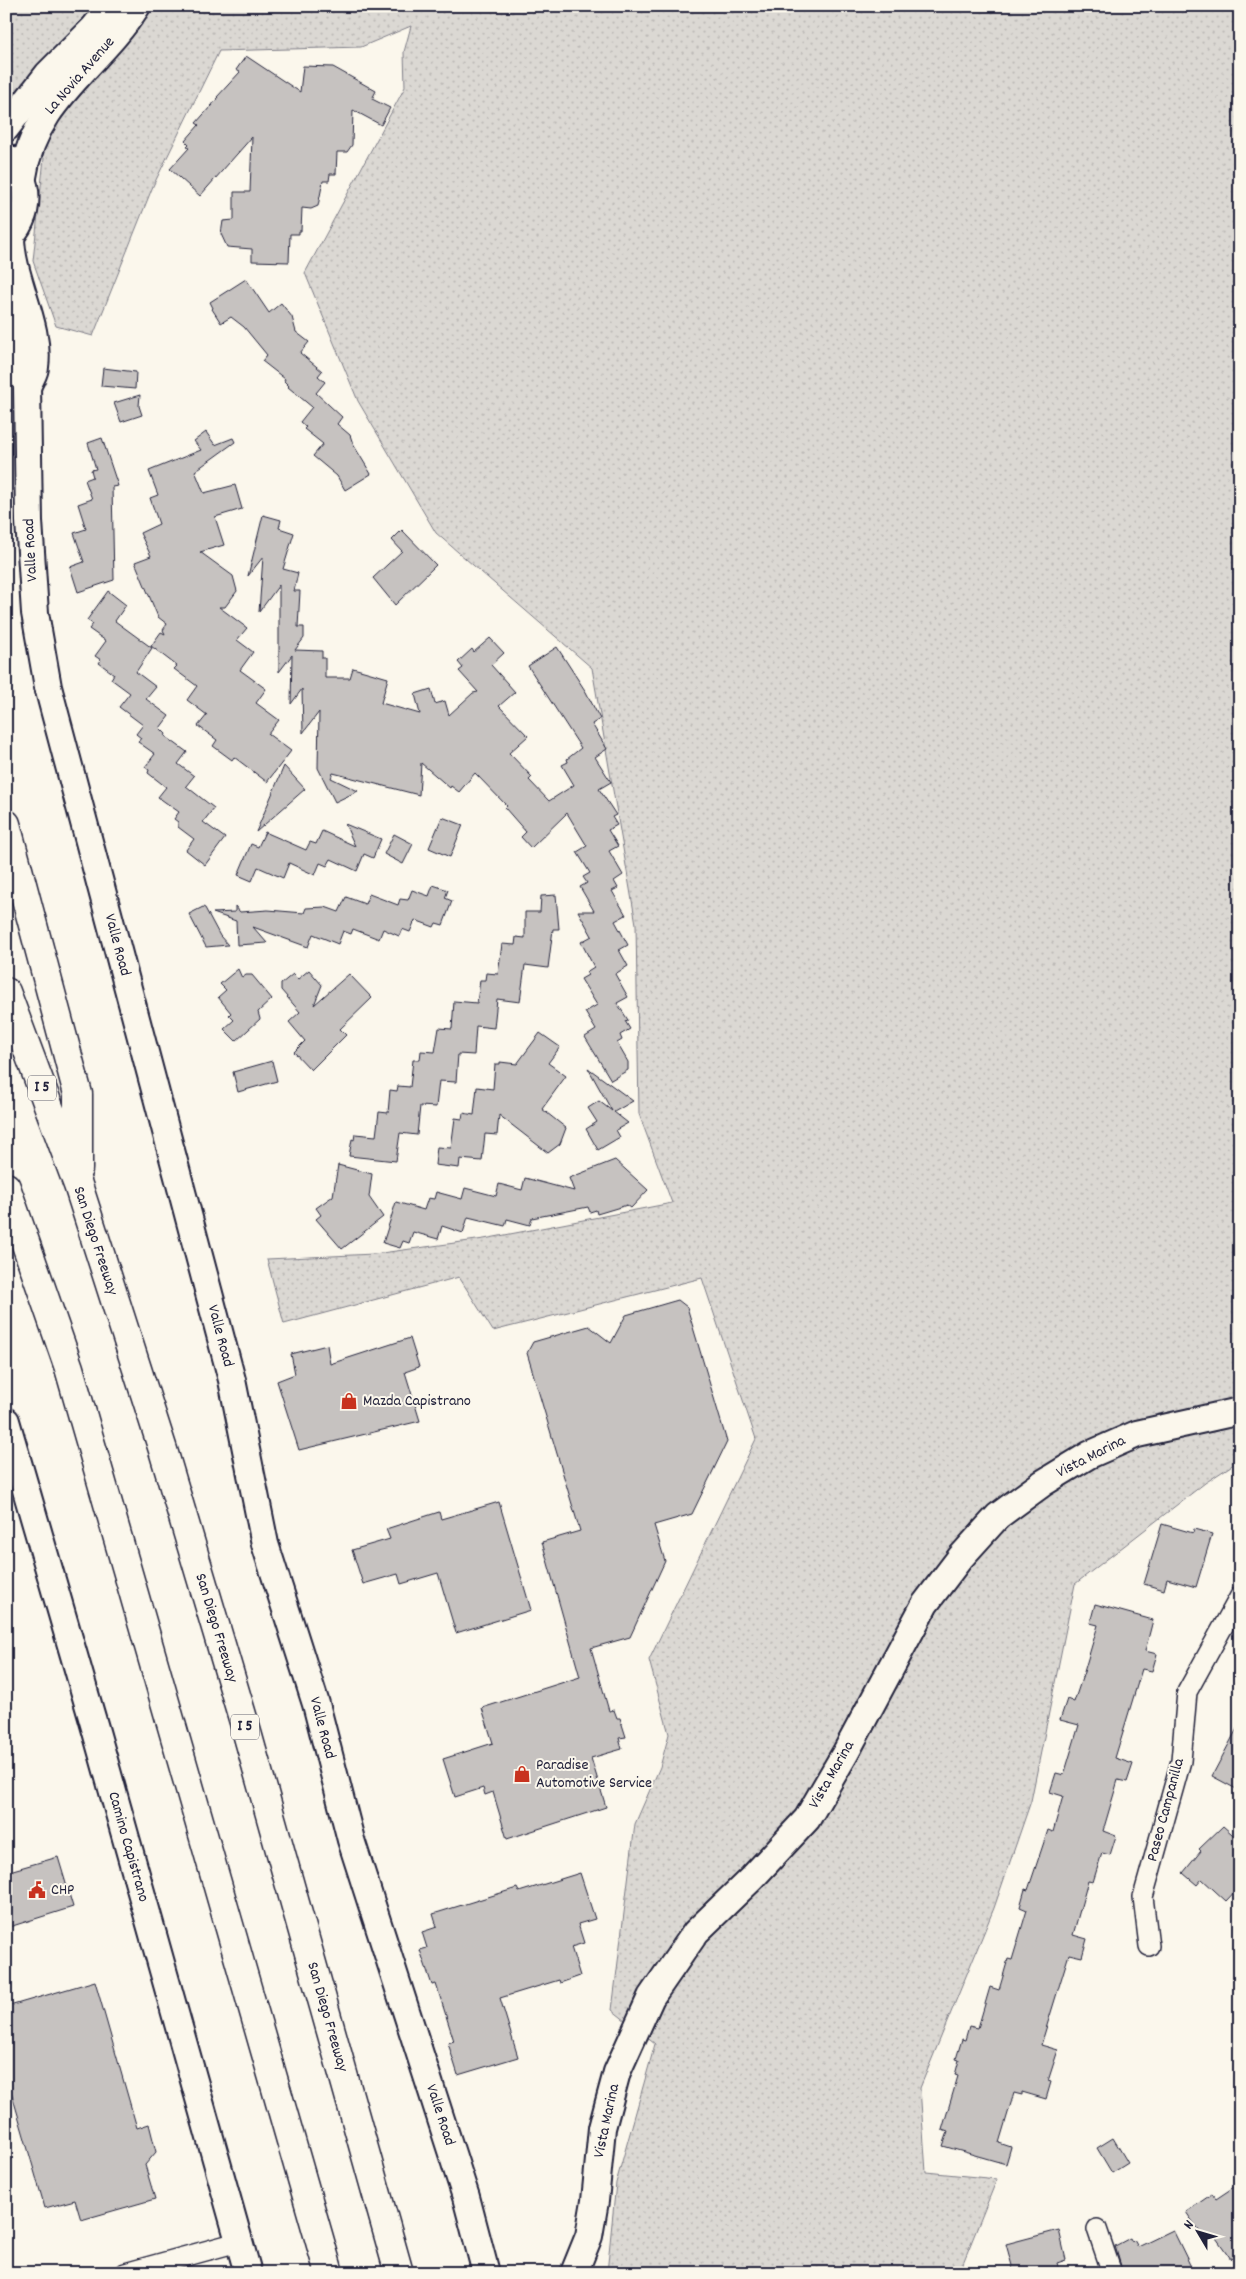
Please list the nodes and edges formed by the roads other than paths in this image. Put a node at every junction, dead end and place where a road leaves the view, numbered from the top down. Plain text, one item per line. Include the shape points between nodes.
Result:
1 (112, 6) edge
2 (137, 6) edge
3 (6, 128) edge
4 (6, 157) edge
5 (23, 177) junction
6 (9, 238) edge
7 (6, 312) edge
8 (27, 385) junction
9 (6, 824) edge
10 (6, 992) edge
11 (78, 1185) junction
12 (6, 1187) edge
13 (1240, 1411) edge
14 (6, 1421) edge
15 (1240, 1596) edge
16 (1149, 1946) dead end
17 (1097, 2229) dead end
18 (238, 2242) junction
19 (125, 2273) edge
20 (248, 2273) edge
21 (329, 2273) edge
22 (399, 2273) edge
23 (486, 2273) edge
24 (574, 2273) edge
25 (1112, 2273) edge

1 - 3 street, La Novia Avenue via 48,74
2 - 5 street, La Novia Avenue via 110,43 42,119 31,142
4 - 5 street
5 - 6 street, La Novia Avenue via 25,208
6 - 8 street, Valle Road via 34,348 36,368
7 - 8 street, Valle Road via 19,367
8 - 23 street, Valle Road via 29,521 35,613 48,687 232,1380 265,1544 316,1704 351,1840 466,2197
9 - 11 highway via 78,1094
10 - 11 highway, San Diego Freeway / I 5
11 - 22 highway, San Diego Freeway / I 5 via 163,1450 241,1712
12 - 21 highway via 69,1368
13 - 24 street, Vista Marina via 1137,1434 1089,1454 998,1516 924,1604 807,1819 696,1932 652,1997 617,2072 602,2128 589,2236
14 - 18 street, Camino Capistrano via 161,1960
15 - 16 street, Paseo Campanilla via 1187,1692 1180,1761 1143,1897
17 - 25 street
18 - 19 street
18 - 20 street, Camino Capistrano

